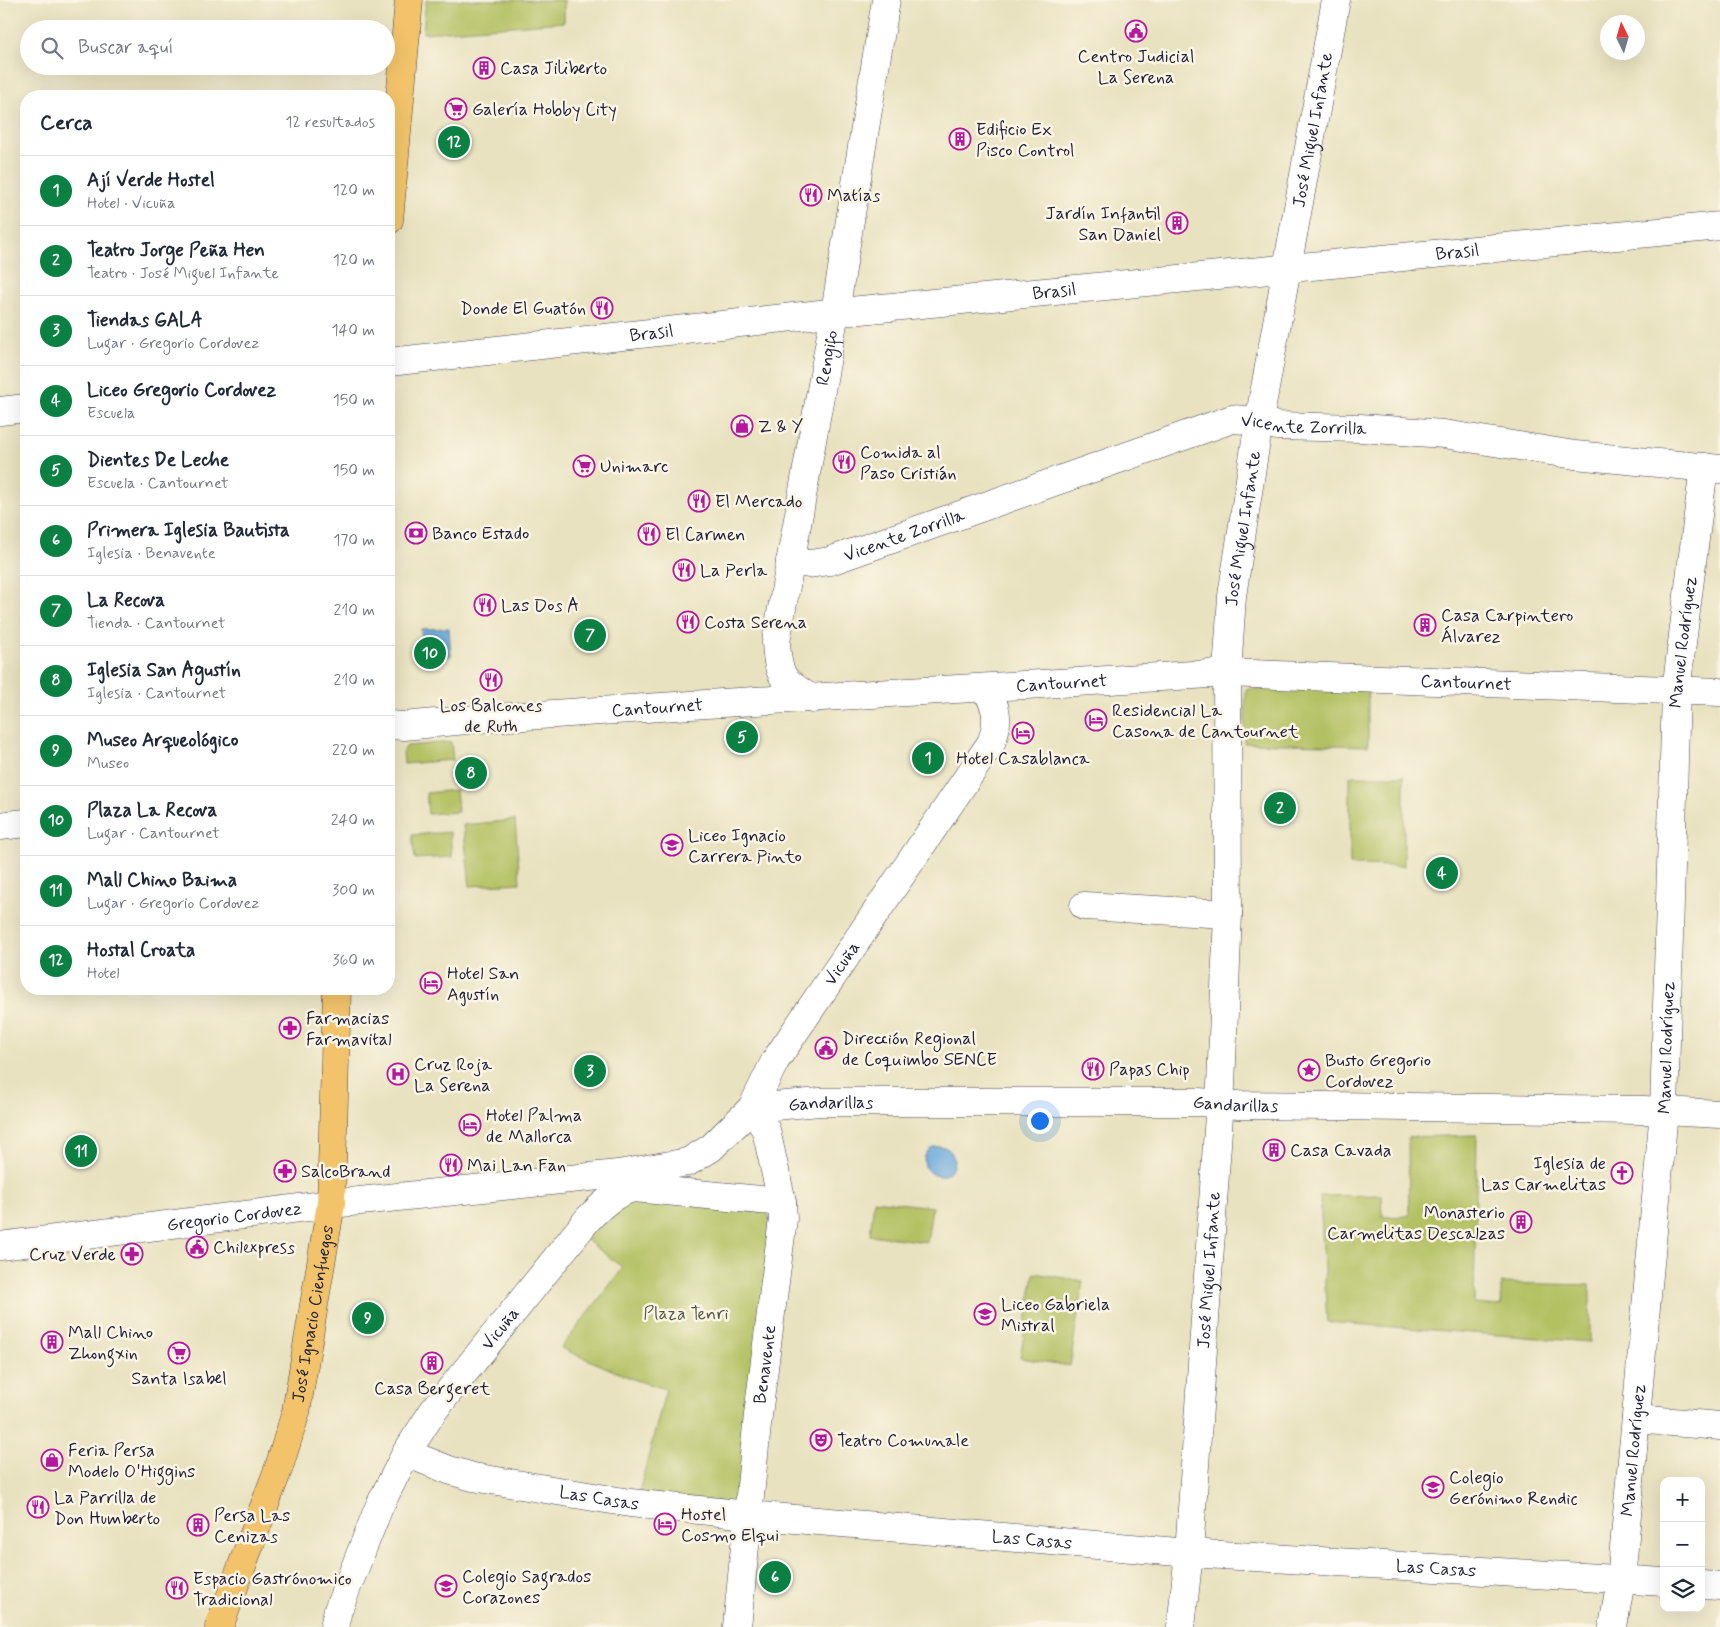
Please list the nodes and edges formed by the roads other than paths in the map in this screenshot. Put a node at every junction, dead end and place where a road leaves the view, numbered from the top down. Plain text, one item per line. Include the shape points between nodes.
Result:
1 (409, 0) edge
2 (886, 0) edge
3 (1336, 0) edge
4 (395, 154) edge
5 (1720, 226) edge
6 (1288, 267) junction
7 (834, 312) junction
8 (395, 361) edge
9 (20, 409) edge
10 (0, 411) edge
11 (1259, 421) junction
12 (1712, 468) edge
13 (790, 561) junction
14 (1226, 672) junction
15 (985, 689) junction
16 (1676, 691) junction
17 (1720, 692) edge
18 (812, 698) junction
19 (395, 731) edge
20 (20, 824) edge
21 (0, 826) edge
22 (1084, 906) dead end
23 (1228, 914) junction
24 (337, 995) edge
25 (1219, 1104) junction
26 (752, 1108) junction
27 (1664, 1111) junction
28 (1720, 1114) edge
29 (618, 1174) joint
30 (571, 1178) junction
31 (782, 1202) junction
32 (331, 1204) junction
33 (588, 1219) junction
34 (0, 1246) edge
35 (1636, 1419) junction
36 (1720, 1426) edge
37 (406, 1453) junction
38 (749, 1515) junction
39 (1189, 1553) junction
40 (1621, 1580) junction
41 (1660, 1582) edge
42 (1705, 1585) edge
43 (1720, 1586) edge
44 (219, 1627) edge
45 (334, 1627) edge
46 (737, 1627) edge
47 (1180, 1627) edge
48 (1614, 1627) edge

1 - 4 main road
2 - 7 street, Rengifo
3 - 6 street, José Miguel Infante
5 - 6 street, Brasil
6 - 7 street, Brasil
6 - 11 street, José Miguel Infante
7 - 8 street, Brasil
7 - 13 street, Rengifo
9 - 10 street
11 - 12 street, Vicente Zorrilla via 1277,426 1444,434 1575,455
11 - 13 street, Vicente Zorrilla via 1222,422 830,562 809,564
11 - 14 street, José Miguel Infante via 1237,555
12 - 16 street, Manuel Rodríguez
13 - 18 street, Rengifo via 776,642 777,658 786,683
14 - 15 street, Cantournet
14 - 16 street, Cantournet
14 - 23 street, José Miguel Infante
15 - 18 street, Cantournet
15 - 26 street, Vicuña via 992,698 997,719 991,743 775,1061
16 - 17 street, Cantournet
16 - 27 street, Manuel Rodríguez
18 - 19 street, Cantournet via 477,719
20 - 21 street
22 - 23 street
23 - 25 street, José Miguel Infante
24 - 32 main road, José Ignacio Cienfuegos
25 - 26 street, Gandarillas via 820,1102
25 - 27 street, Gandarillas
25 - 39 street, José Miguel Infante
26 - 29 street, Vicuña via 711,1148 688,1162
26 - 31 street, Benavente via 766,1130
27 - 28 street, Gandarillas
27 - 35 street, Manuel Rodríguez
29 - 30 street, Gregorio Cordovez
30 - 32 street, Gregorio Cordovez
30 - 33 street via 583,1184 591,1198
31 - 33 street, Vicuña via 634,1188 620,1191
31 - 38 street, Benavente via 781,1243 758,1415
32 - 34 street, Gregorio Cordovez
32 - 44 main road, José Ignacio Cienfuegos via 290,1436
33 - 37 street, Vicuña via 434,1410
35 - 36 street
35 - 40 street, Manuel Rodríguez
37 - 38 street, Las Casas via 473,1477 630,1503
37 - 45 street, Vicuña via 379,1507
38 - 39 street, Las Casas
38 - 46 street, Benavente
39 - 40 street, Las Casas
39 - 47 street, José Miguel Infante
40 - 41 street, Las Casas
40 - 48 street, Manuel Rodríguez
42 - 43 street

